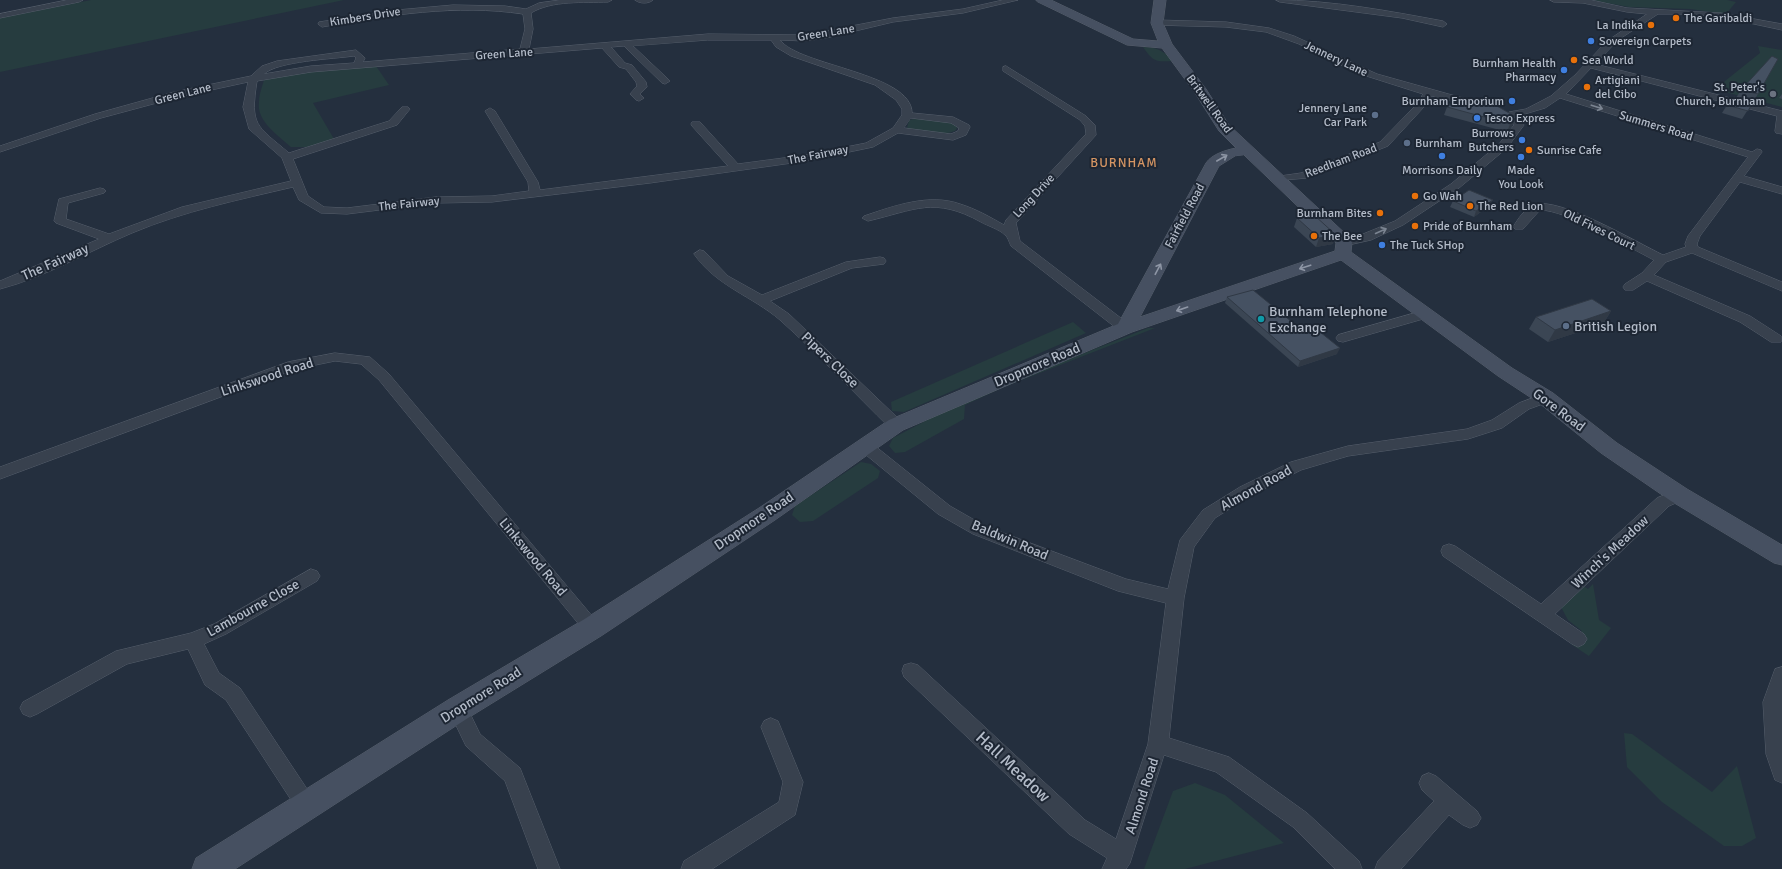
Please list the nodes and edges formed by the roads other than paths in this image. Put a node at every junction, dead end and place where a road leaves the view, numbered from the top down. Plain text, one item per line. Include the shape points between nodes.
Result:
1 (79, 0) edge
2 (608, 0) edge
3 (639, 0) edge
4 (649, 0) edge
5 (1014, 0) edge
6 (1042, 0) edge
7 (1160, 0) edge
8 (1280, 0) edge
9 (1554, 0) edge
10 (1581, 0) edge
11 (1627, 10) junction
12 (527, 12) junction
13 (1656, 12) junction
14 (0, 16) edge
15 (1641, 21) junction
16 (1157, 23) junction
17 (322, 24) dead end
18 (1443, 24) dead end
19 (1782, 27) edge
20 (774, 38) junction
21 (626, 44) junction
22 (604, 45) junction
23 (1166, 45) junction
24 (524, 53) junction
25 (1589, 65) junction
26 (1006, 69) dead end
27 (253, 79) junction
28 (665, 81) dead end
29 (1429, 93) junction
30 (1560, 95) junction
31 (639, 98) dead end
32 (1481, 106) edge
33 (405, 109) dead end
34 (490, 111) dead end
35 (908, 115) junction
36 (696, 124) dead end
37 (897, 130) junction
38 (1780, 131) dead end
39 (0, 140) edge
40 (10, 145) junction
41 (0, 149) edge
42 (1246, 150) junction
43 (287, 157) junction
44 (736, 168) junction
45 (1739, 178) junction
46 (1277, 179) junction
47 (296, 183) junction
48 (100, 191) dead end
49 (1782, 191) edge
50 (535, 194) junction
51 (868, 218) dead end
52 (1519, 227) dead end
53 (1011, 233) junction
54 (109, 238) junction
55 (1343, 248) junction
56 (1693, 249) junction
57 (700, 254) dead end
58 (1662, 259) junction
59 (880, 260) dead end
60 (1646, 276) junction
61 (0, 285) edge
62 (1629, 287) dead end
63 (1782, 287) edge
64 (761, 300) junction
65 (1140, 302) junction
66 (1425, 314) junction
67 (1159, 315) junction
68 (1125, 328) junction
69 (1357, 334) junction
70 (1343, 338) dead end
71 (1776, 339) dead end
72 (1368, 344) dead end
73 (1546, 398) junction
74 (896, 425) junction
75 (865, 446) junction
76 (0, 473) edge
77 (1680, 495) junction
78 (1449, 551) dead end
79 (1782, 556) edge
80 (311, 576) dead end
81 (1174, 598) junction
82 (1543, 614) junction
83 (592, 628) junction
84 (1578, 639) dead end
85 (193, 640) junction
86 (911, 670) dead end
87 (1782, 675) edge
88 (30, 708) dead end
89 (458, 709) junction
90 (1778, 724) edge
91 (771, 727) dead end
92 (1158, 744) junction
93 (1782, 773) edge
94 (1429, 783) dead end
95 (1448, 801) junction
96 (306, 805) junction
97 (1470, 818) dead end
98 (1117, 862) edge
99 (207, 869) edge
100 (549, 869) edge
101 (692, 869) edge
102 (1351, 869) edge
103 (1386, 869) edge

1 - 14 street
2 - 12 street via 550,4 532,7
3 - 4 street
5 - 20 street, Green Lane via 963,11 893,20 826,35
6 - 23 street via 1131,42
7 - 16 street
8 - 18 street
9 - 10 street
10 - 11 street
11 - 13 street
11 - 15 street via 1636,14
12 - 17 street, Kimbers Drive via 500,5 443,7
12 - 24 street via 529,29
13 - 15 street
13 - 19 street via 1690,12
15 - 25 street via 1611,42
16 - 23 street, Britwell Road
16 - 29 street, Jennery Lane via 1266,30 1312,47 1361,71
20 - 21 street, Green Lane via 708,37
20 - 35 street via 794,54 878,83 900,98
21 - 22 street, Green Lane
21 - 28 street
22 - 24 street, Green Lane
22 - 31 street via 622,65 629,67 641,82 642,87 635,94
23 - 42 street, Britwell Road via 1224,128
24 - 27 street, Green Lane via 358,64 361,58 356,53 305,58 265,68
25 - 30 street
25 - 38 street via 1782,114
26 - 53 street, Long Drive via 1083,118 1090,125 1091,135 1010,222
27 - 40 street, Green Lane via 177,94 98,116
27 - 43 street via 248,107 254,129
29 - 32 street, Jennery Lane
29 - 46 street, Reedham Road via 1384,144 1303,176
30 -> 45 street, Summers Road via 1698,139 1756,154
55 -> 30 street via 1399,223 1455,186 1503,146 1519,125 1508,113 1526,113
33 - 43 street via 393,123
34 - 50 street via 533,182
35 - 37 street, The Fairway
35 - 37 street via 953,120 965,126 962,133 952,137
36 - 44 street
37 - 44 street, The Fairway via 869,145 806,158
39 - 40 street
40 - 41 street, Green Lane
42 - 46 street, Britwell Road
65 -> 42 street, Fairfield Road via 1213,163 1231,153
43 - 47 street, The Fairway
44 - 50 street, The Fairway
45 - 49 street
45 - 56 street, Summers Road via 1694,236 1691,244
46 - 55 street, Britwell Road
47 - 50 street, The Fairway via 303,198 321,210 347,211 436,200 492,199
47 - 54 street, The Fairway via 172,213
48 - 54 street, The Fairway via 63,201 60,221
51 - 53 street via 914,204 952,205 967,209
52 - 58 street, Old Fives Court via 1531,211 1539,206 1550,207 1585,220
53 - 68 street, Long Drive via 1015,244
54 - 61 street, The Fairway
55 - 66 street, Gore Road via 1352,259
55 -> 67 street, Dropmore Road
56 - 58 street
56 - 63 street
57 - 64 street, Pipers Close via 724,279
58 - 60 street
59 - 64 street via 850,266
60 - 62 street
60 - 71 street via 1745,319
64 - 74 street, Pipers Close via 784,317
65 - 67 street via 1145,309
65 - 68 street, Fairfield Road
66 - 69 street
66 - 73 street, Gore Road via 1505,372
67 - 68 street, Dropmore Road
68 - 74 street, Dropmore Road
69 - 70 street
69 - 72 street
73 - 77 street, Gore Road via 1609,448
73 - 81 street, Almond Road via 1524,406 1497,424 1468,434 1348,451 1296,466 1246,491 1209,514 1186,545
74 - 75 street, Dropmore Road
75 - 81 street, Baldwin Road via 944,510 979,530 1124,586
75 - 83 street, Dropmore Road via 767,514
76 - 83 street, Linkswood Road via 293,366 335,357 365,360 384,377
77 - 79 street, Gore Road
77 - 82 street, Winch's Meadow via 1663,502
78 - 82 street
80 - 85 street, Lambourne Close via 220,629
81 - 92 street, Almond Road
82 - 84 street
83 - 89 street, Dropmore Road
85 - 88 street, Lambourne Close via 123,657
85 - 96 street, Lambourne Close via 212,679 233,694
86 - 98 street, Hall Meadow
87 - 90 street via 1773,702
89 - 96 street, Dropmore Road
89 - 100 street via 473,740 514,774
90 - 93 street via 1776,754
91 - 101 street via 793,782 788,808
92 - 98 street, Almond Road
92 - 102 street via 1222,764 1300,820
94 - 95 street
95 - 97 street
95 - 103 street
96 - 99 street, Dropmore Road

